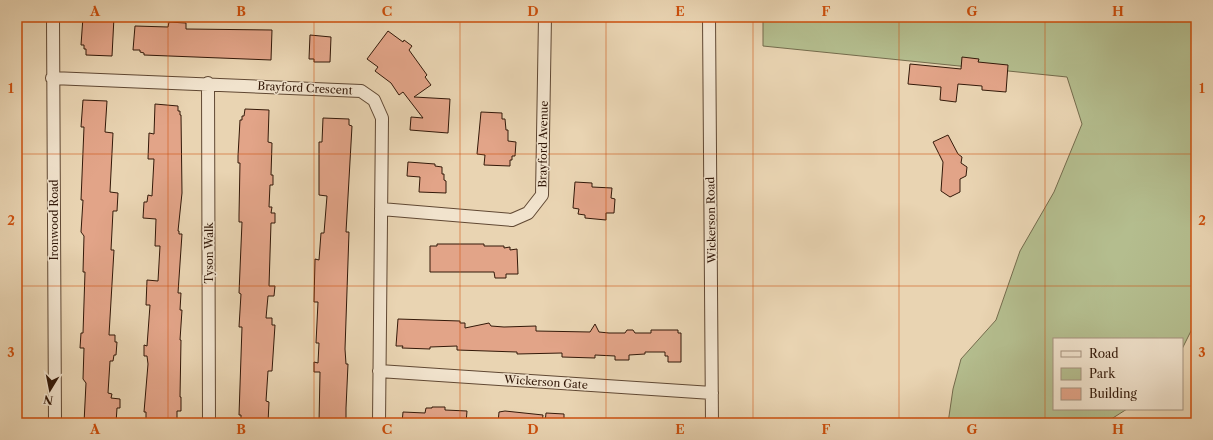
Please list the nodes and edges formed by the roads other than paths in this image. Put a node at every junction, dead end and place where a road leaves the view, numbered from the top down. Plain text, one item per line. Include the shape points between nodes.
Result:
1 (53, 17) edge
2 (545, 17) edge
3 (709, 17) edge
4 (52, 78) junction
5 (208, 83) junction
6 (381, 210) junction
7 (379, 371) junction
8 (712, 393) junction
9 (55, 423) edge
10 (209, 423) edge
11 (379, 423) edge
12 (712, 423) edge

1 - 4 street, Ironwood Road
2 - 6 street, Brayford Avenue via 542,195 528,213 512,220
3 - 8 street, Wickerson Road
4 - 5 street, Brayford Crescent
4 - 9 street, Ironwood Road
5 - 6 street, Brayford Crescent via 361,91 374,100 382,118
5 - 10 street, Tyson Walk
6 - 7 street, Brayford Crescent
7 - 8 street, Wickerson Gate
7 - 11 street, Brayford Crescent
8 - 12 street, Wickerson Road

